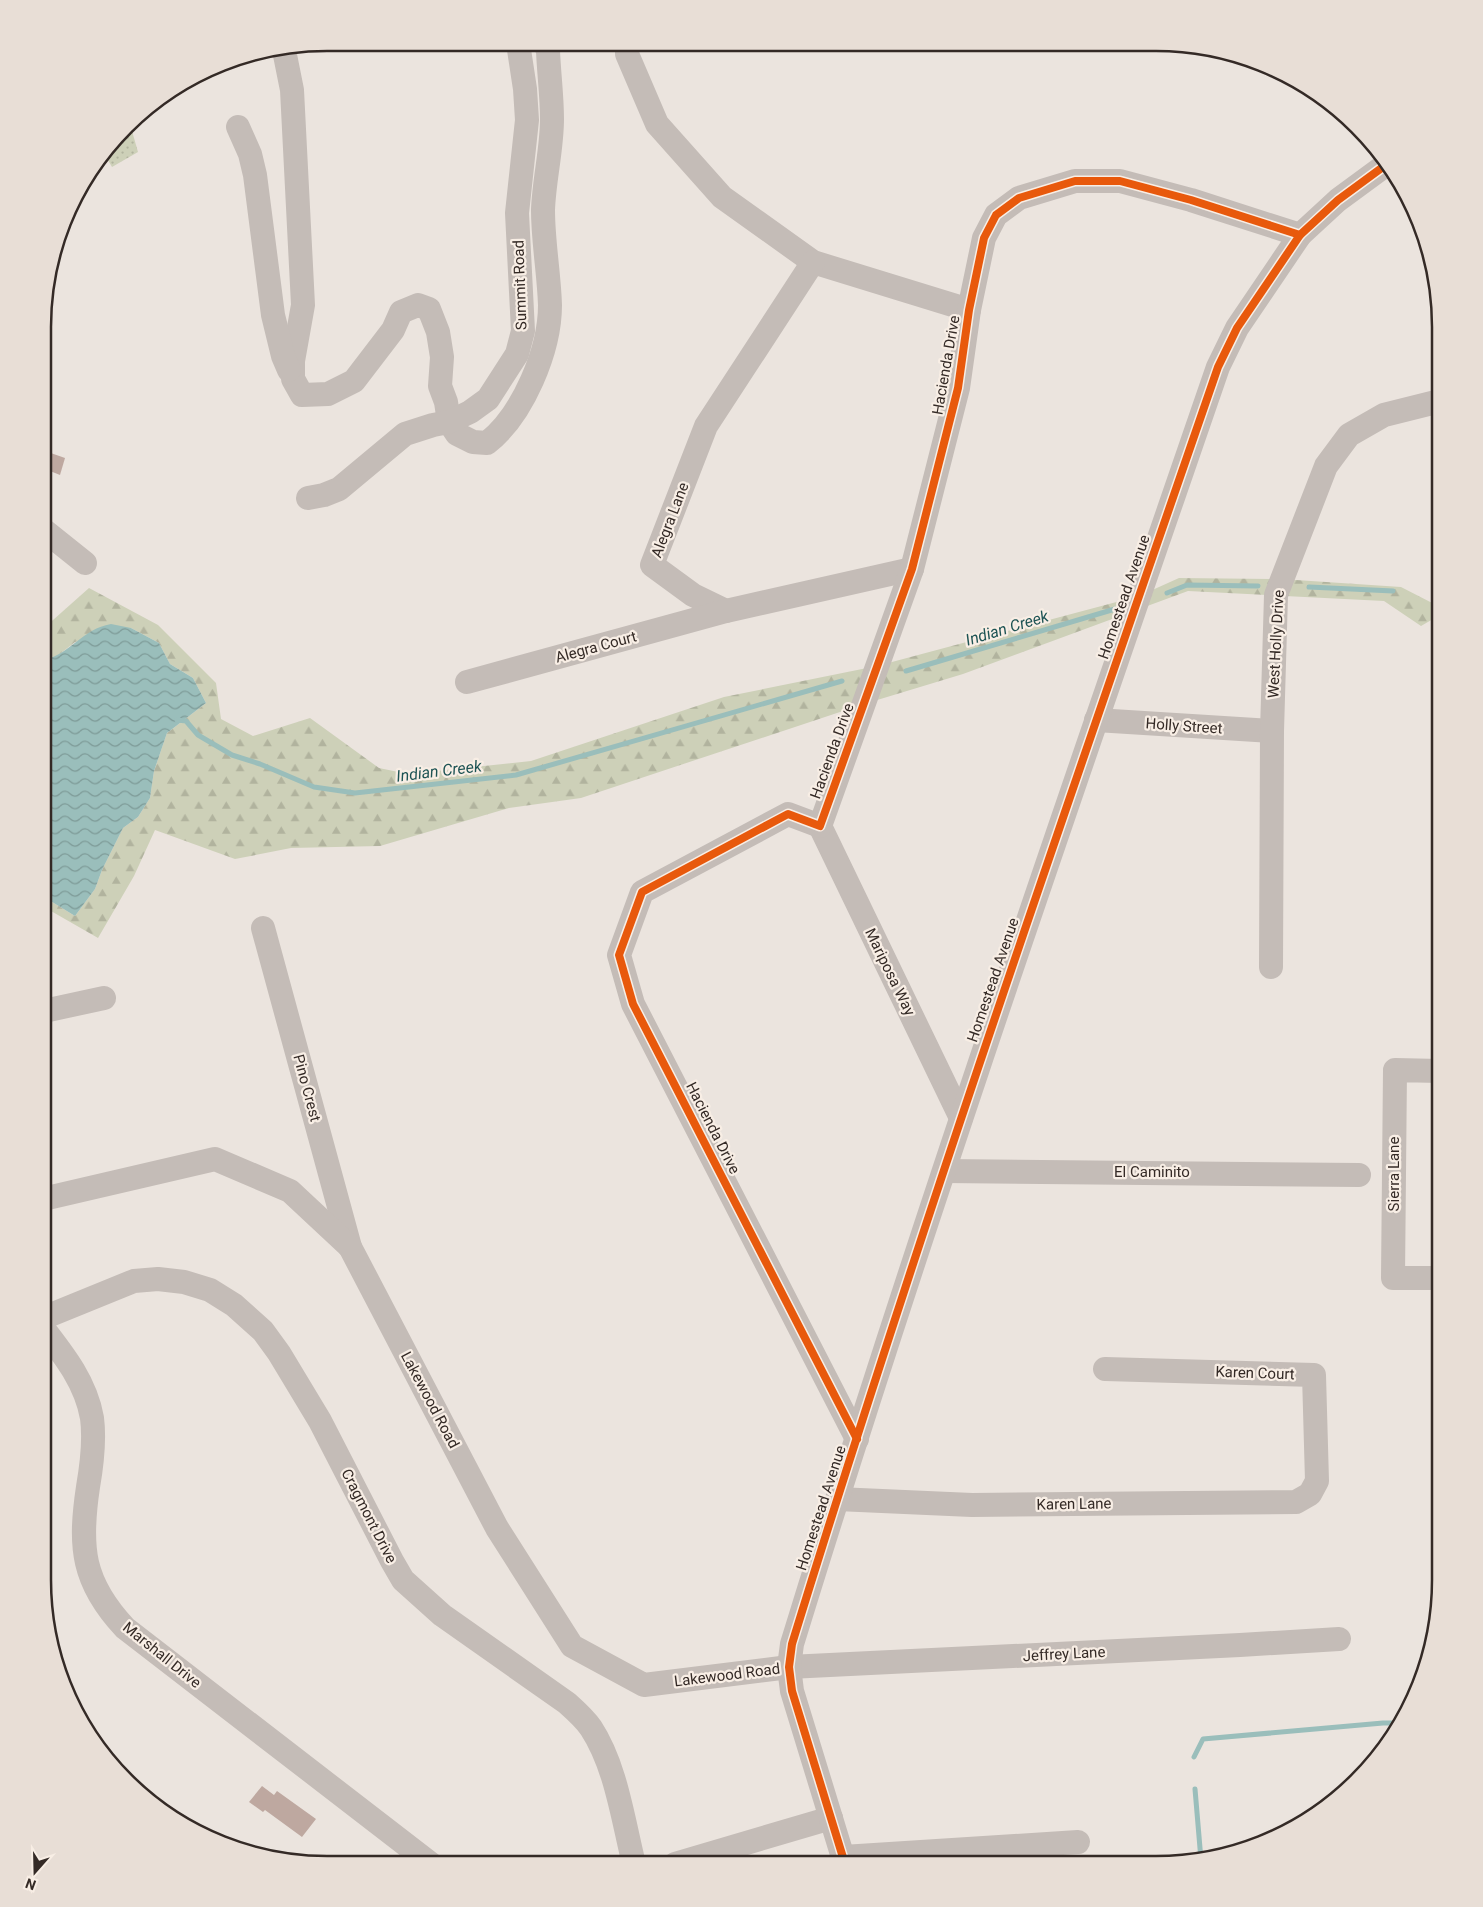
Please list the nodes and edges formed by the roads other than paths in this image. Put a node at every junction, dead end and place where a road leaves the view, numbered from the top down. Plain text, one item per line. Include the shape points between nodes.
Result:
1 (519, 51) edge
2 (548, 51) edge
3 (627, 51) edge
4 (285, 55) edge
5 (238, 127) dead end
6 (1381, 168) edge
7 (1300, 235) junction
8 (813, 262) junction
9 (969, 310) junction
10 (293, 379) junction
11 (1432, 403) edge
12 (449, 422) junction
13 (308, 498) dead end
14 (51, 536) edge
15 (86, 563) dead end
16 (912, 569) junction
17 (726, 611) junction
18 (467, 682) dead end
19 (1096, 720) junction
20 (1272, 731) junction
21 (820, 826) junction
22 (263, 928) dead end
23 (1271, 967) dead end
24 (104, 998) dead end
25 (51, 1009) edge
26 (1432, 1071) edge
27 (961, 1118) junction
28 (944, 1171) junction
29 (1359, 1174) dead end
30 (51, 1197) edge
31 (350, 1247) junction
32 (1432, 1278) edge
33 (51, 1315) edge
34 (51, 1338) edge
35 (1105, 1368) dead end
36 (857, 1439) junction
37 (1310, 1494) joint
38 (837, 1499) junction
39 (1339, 1639) dead end
40 (788, 1667) junction
41 (831, 1818) junction
42 (1078, 1842) dead end
43 (421, 1856) edge
44 (632, 1856) edge
45 (702, 1856) edge
46 (843, 1856) edge
47 (896, 1856) edge

1 - 12 street, Summit Road via 527,120 517,213 522,331 517,354 488,399
2 - 12 street via 552,120 544,210 550,306 545,339 532,382 501,432 487,443 473,442 457,434
3 - 8 street via 658,124 722,196
4 - 10 street via 292,90 303,305
5 - 10 street via 255,175 273,315 283,356
6 - 7 street, Homestead Avenue via 1338,200
7 - 9 street, Hacienda Drive via 1120,181 1075,181 1019,198 996,215 984,238
7 - 19 street, Homestead Avenue via 1237,328 1218,367
8 - 9 street
8 - 17 street, Alegra Lane via 706,426 652,565 693,595
9 - 16 street, Hacienda Drive via 958,388
10 - 12 street via 302,395 328,394 354,380 393,330 401,312 418,305 429,309 438,332 442,357 440,386
11 - 20 street, West Holly Drive via 1384,415 1349,435 1326,466 1276,595
12 - 13 street, Summit Road via 405,434 339,489
14 - 15 street
16 - 17 street
16 - 21 street, Hacienda Drive
17 - 18 street, Alegra Court
19 - 20 street, Holly Street
19 - 27 street, Homestead Avenue
20 - 23 street, West Holly Drive
21 - 27 street, Mariposa Way
21 - 36 street, Hacienda Drive via 788,814 642,892 619,955 633,1004
22 - 31 street, Pino Crest
24 - 25 street
26 - 32 street, Sierra Lane via 1394,1070 1393,1278
27 - 28 street, Homestead Avenue
28 - 29 street, El Caminito
28 - 36 street, Homestead Avenue
30 - 31 street, Lakewood Road via 215,1159 290,1191
31 - 40 street, Lakewood Road via 497,1528 572,1646 644,1685
33 - 44 street, Cragmont Drive via 134,1281 158,1279 210,1290 249,1316 279,1353 320,1421 404,1580 442,1615 568,1703 591,1728 611,1772
34 - 43 street, Marshall Drive via 77,1377 92,1417 94,1438 83,1526 84,1548 91,1577 101,1599 126,1628
35 - 37 street, Karen Court via 1314,1375 1317,1481
36 - 38 street, Homestead Avenue
37 - 38 street, Karen Lane via 1296,1502 1021,1505
38 - 40 street, Homestead Avenue via 792,1644
39 - 40 street, Jeffrey Lane
40 - 41 street, Homestead Avenue
41 - 45 street
41 - 46 street, Homestead Avenue
42 - 47 street

